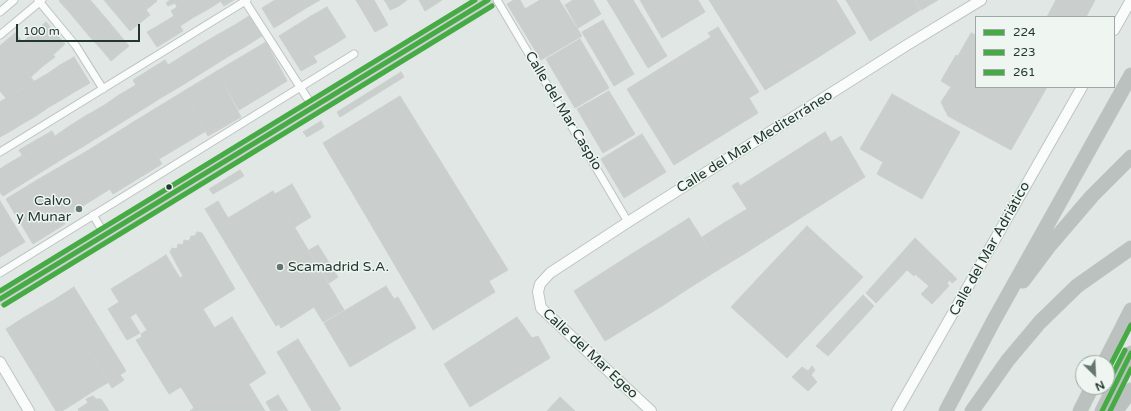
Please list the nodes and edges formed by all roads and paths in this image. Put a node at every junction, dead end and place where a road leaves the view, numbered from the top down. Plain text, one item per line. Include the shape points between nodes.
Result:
1 (14, 0) edge
2 (246, 0) edge
3 (488, 0) edge
4 (497, 0) edge
5 (981, 0) edge
6 (1131, 0) edge
7 (40, 1) edge
8 (0, 12) edge
9 (1115, 28) edge
10 (0, 36) edge
11 (354, 54) dead end
12 (1131, 75) edge
13 (301, 87) junction
14 (1081, 88) edge
15 (103, 89) junction
16 (313, 106) junction
17 (0, 152) edge
18 (1131, 157) edge
19 (92, 215) junction
20 (628, 222) junction
21 (104, 235) junction
22 (1127, 251) edge
23 (0, 272) edge
24 (538, 292) joint
25 (0, 300) edge
26 (1131, 310) edge
27 (994, 320) junction
28 (1131, 353) edge
29 (1108, 355) edge
30 (0, 362) edge
31 (1131, 390) edge
32 (1088, 395) edge
33 (29, 411) edge
34 (651, 411) edge
35 (897, 411) edge
36 (946, 411) edge
37 (972, 411) edge
38 (1080, 411) edge
39 (1102, 411) edge
40 (1116, 411) edge

1 - 8 street
2 - 13 street
2 - 15 street
3 - 16 main road
4 - 20 street, Calle del Mar Caspio
5 - 20 street, Calle del Mar Mediterráneo
6 - 9 street
7 - 10 street
7 - 15 street via 76,46
11 - 13 street
12 - 27 highway
13 - 16 street
13 - 19 street
14 - 35 street, Calle del Mar Adriático
15 - 17 street
16 - 21 main road
18 - 27 highway via 1092,196 1050,245
19 - 21 street
19 - 23 street
20 - 24 street, Calle del Mar Mediterráneo via 550,273 540,284
21 - 25 main road
22 - 37 highway via 1077,286 1040,322 1008,360
24 - 34 street, Calle del Mar Egeo via 541,308 548,316
26 - 29 highway
27 - 36 highway
28 - 39 highway
30 - 33 street
31 - 40 highway
32 - 38 highway

